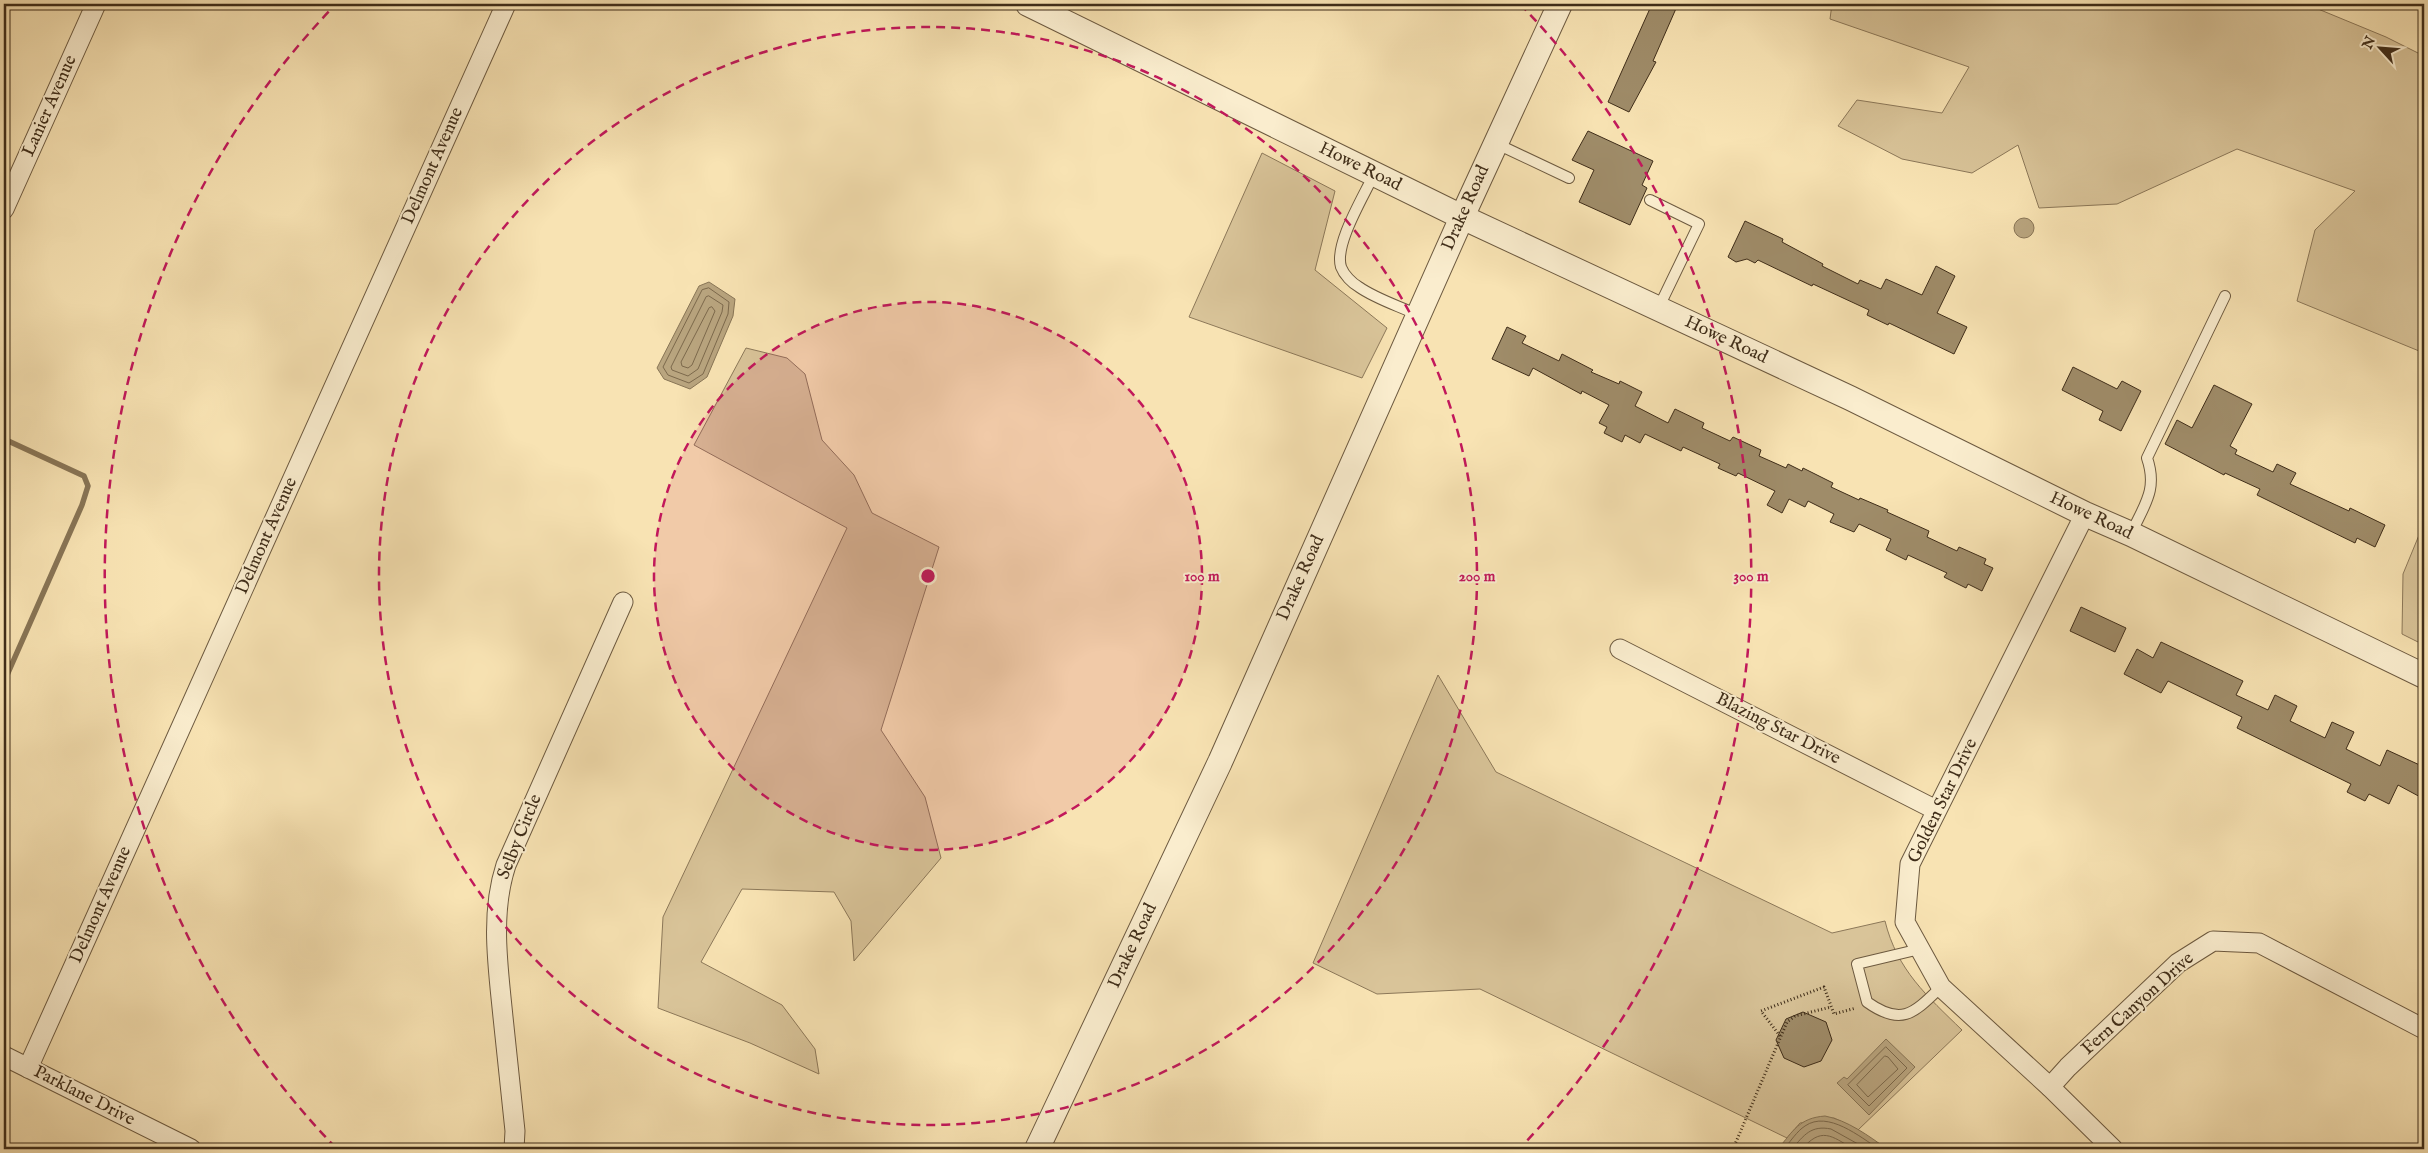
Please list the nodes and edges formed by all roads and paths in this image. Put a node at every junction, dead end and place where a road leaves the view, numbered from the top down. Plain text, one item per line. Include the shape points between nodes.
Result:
1 (96, 4) edge
2 (506, 4) edge
3 (1028, 4) edge
4 (1560, 4) edge
5 (1496, 143) junction
6 (1374, 174) junction
7 (1569, 178) dead end
8 (1650, 200) dead end
9 (4, 209) edge
10 (1462, 217) junction
11 (2225, 296) dead end
12 (1658, 309) junction
13 (1418, 315) junction
14 (2085, 514) junction
15 (2131, 534) junction
16 (623, 602) dead end
17 (1620, 649) dead end
18 (2424, 676) edge
19 (1936, 810) junction
20 (1920, 949) junction
21 (1941, 987) junction
22 (1867, 1002) junction
23 (1831, 1007) junction
24 (2424, 1028) edge
25 (1780, 1036) junction
26 (4, 1056) edge
27 (28, 1068) junction
28 (2050, 1086) junction
29 (191, 1149) edge
30 (514, 1149) edge
31 (1037, 1149) edge
32 (1733, 1149) edge
33 (2113, 1149) edge

1 - 9 street, Lanier Avenue
2 - 27 street, Delmont Avenue
3 - 6 street, Howe Road
4 - 5 street, Drake Road
5 - 7 lane
5 - 10 street, Drake Road
6 - 10 street, Howe Road
6 - 13 lane via 1344,238 1341,267 1349,280 1360,288
8 - 12 lane via 1699,224
10 - 12 street, Howe Road
10 - 13 street, Drake Road
11 - 15 lane via 2147,458 2152,484
12 - 14 street, Howe Road via 1850,398
13 - 31 street, Drake Road via 1220,762
14 - 15 street, Howe Road
14 - 19 street, Golden Star Drive
15 - 18 street, Howe Road
16 - 30 street, Selby Circle via 500,883 496,923
17 - 19 street, Blazing Star Drive
19 - 20 street, Golden Star Drive via 1910,864 1906,922
20 - 21 street, Golden Star Drive
20 - 22 lane via 1857,964
21 - 22 lane via 1918,1010 1898,1017 1880,1012
21 - 28 street, Golden Star Drive
22 - 23 path via 1851,1011 1834,1014
23 - 25 path via 1795,1016 1787,1022
23 - 25 path via 1824,987 1762,1011
24 - 28 street, Fern Canyon Drive via 2259,943 2213,940 2178,963
25 - 32 path
26 - 27 street, Parklane Drive
27 - 29 street, Parklane Drive
28 - 33 street, Golden Star Drive

